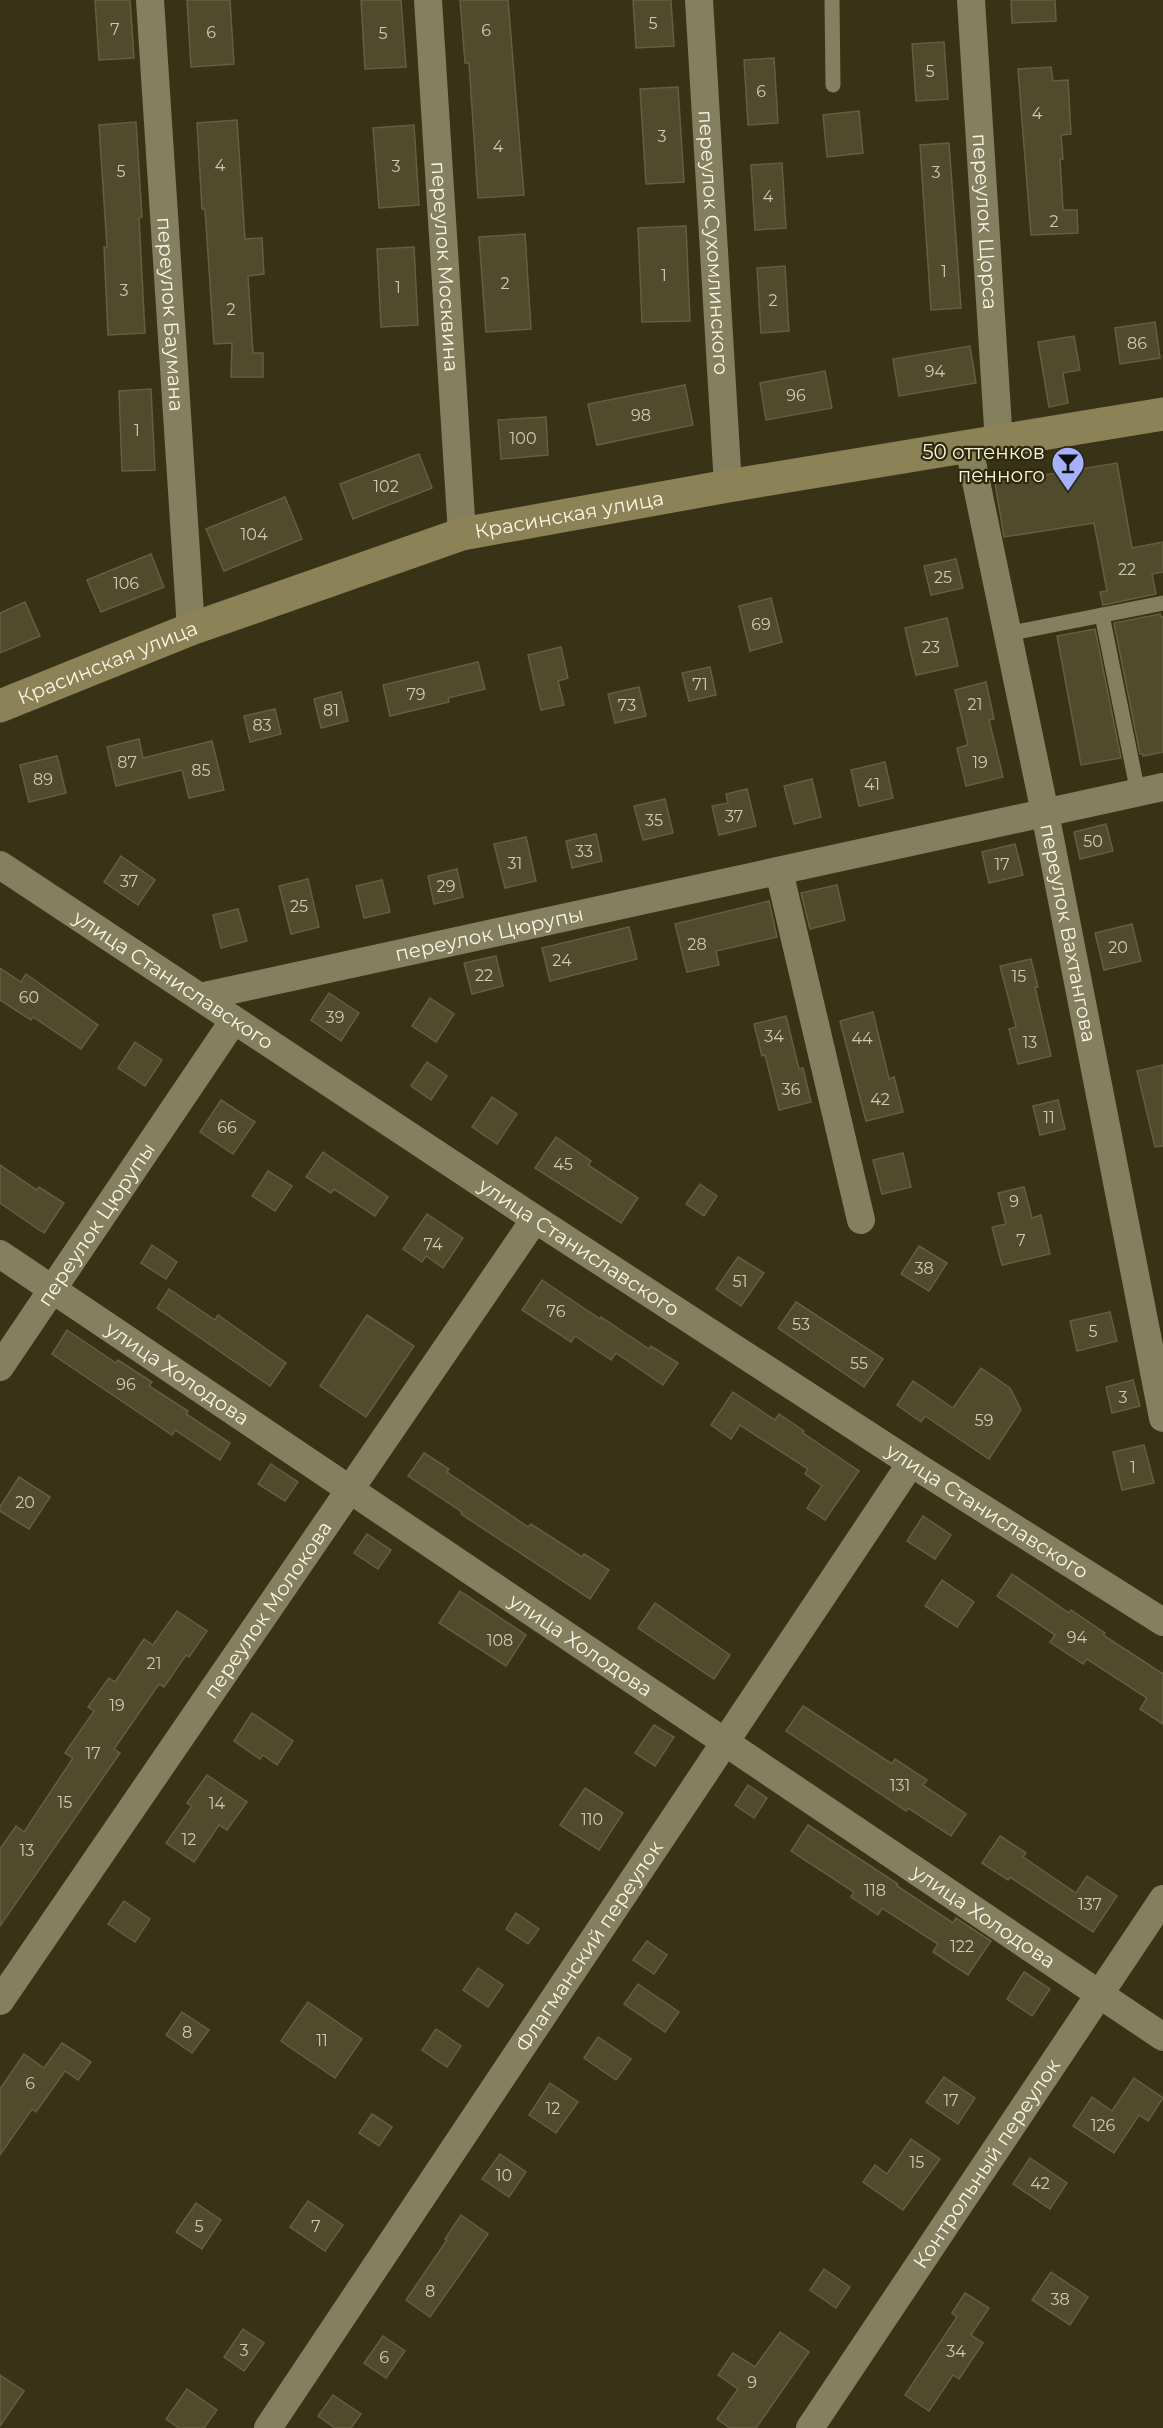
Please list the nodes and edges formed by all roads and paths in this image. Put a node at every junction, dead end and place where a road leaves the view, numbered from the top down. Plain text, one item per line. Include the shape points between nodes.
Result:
1 (150, 0) edge
2 (428, 0) edge
3 (699, 0) edge
4 (832, 0) edge
5 (971, 0) edge
6 (833, 85) dead end
7 (1163, 414) edge
8 (984, 445) junction
9 (728, 486) junction
10 (462, 534) junction
11 (1163, 603) edge
12 (1102, 615) junction
13 (191, 629) junction
14 (1007, 634) junction
15 (0, 706) edge
16 (1150, 790) edge
17 (1045, 813) junction
18 (0, 865) edge
19 (778, 871) junction
20 (200, 997) junction
21 (234, 1020) junction
22 (535, 1219) junction
23 (861, 1220) dead end
24 (0, 1254) edge
25 (52, 1290) junction
26 (0, 1367) edge
27 (1163, 1418) edge
28 (911, 1463) junction
29 (350, 1490) junction
30 (1163, 1622) edge
31 (724, 1742) junction
32 (1163, 1899) edge
33 (1099, 1994) junction
34 (0, 2001) edge
35 (1163, 2037) edge
36 (268, 2428) edge
37 (810, 2428) edge

1 - 13 street, переулок Баумана
2 - 10 street, переулок Москвина
3 - 9 street, переулок Сухомлинского
4 - 6 lane
5 - 8 street, переулок Щорса
7 - 8 main road, Красинская улица
8 - 9 main road, Красинская улица
8 - 14 street, переулок Вахтангова
9 - 10 main road, Красинская улица
10 - 13 main road, Красинская улица
11 - 12 lane
12 - 14 lane
12 - 16 lane
13 - 15 main road, Красинская улица
14 - 17 street, переулок Вахтангова
16 - 17 street, переулок Цюрупы
17 - 19 street, переулок Цюрупы
17 - 27 street, переулок Вахтангова
18 - 20 street, улица Станиславского
19 - 20 street, переулок Цюрупы
19 - 23 street
20 - 21 street, улица Станиславского
21 - 22 street, улица Станиславского
21 - 25 street, переулок Цюрупы
22 - 28 street, улица Станиславского
22 - 29 street, переулок Молокова
24 - 25 street, улица Холодова
25 - 26 street, переулок Цюрупы
25 - 29 street, улица Холодова
28 - 30 street, улица Станиславского
28 - 31 street, Флагманский переулок
29 - 31 street, улица Холодова
29 - 34 street, переулок Молокова
31 - 33 street, улица Холодова
31 - 36 street, Флагманский переулок
32 - 33 street, Контрольный переулок
33 - 35 street, улица Холодова
33 - 37 street, Контрольный переулок

